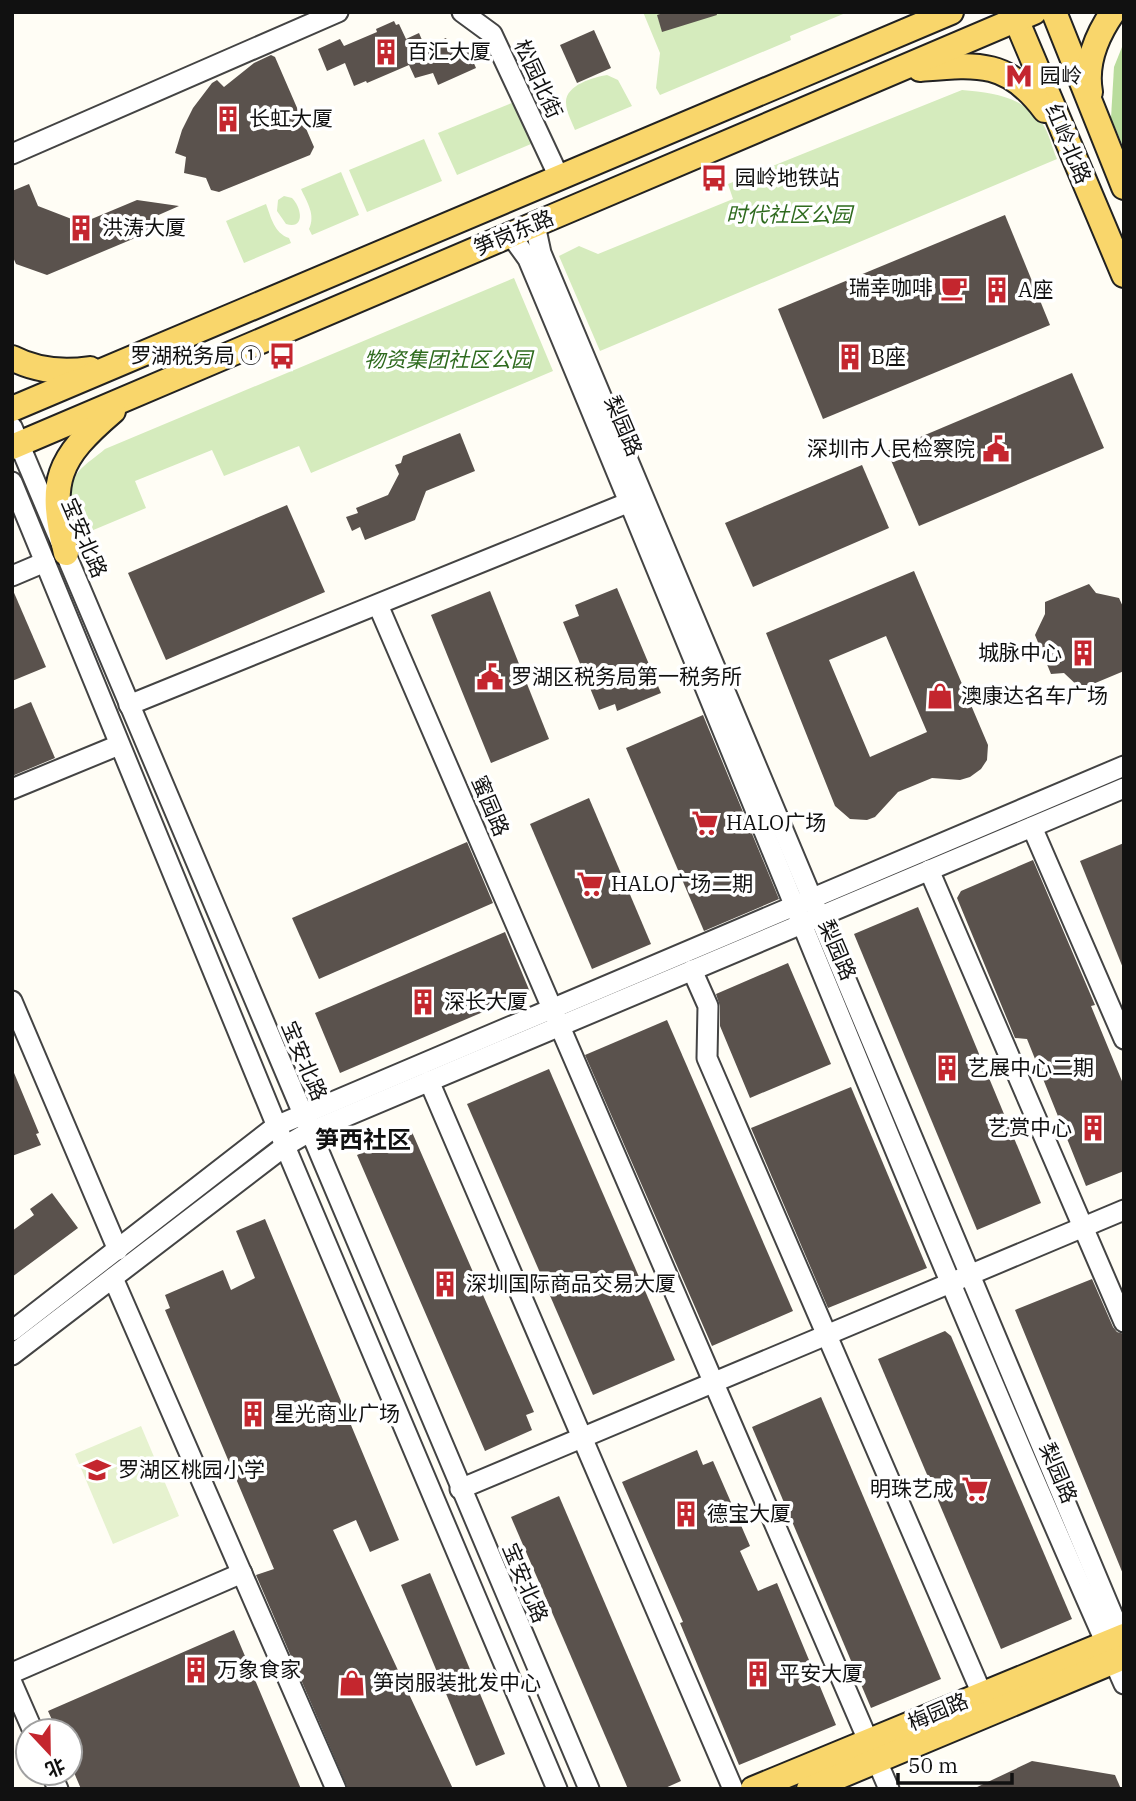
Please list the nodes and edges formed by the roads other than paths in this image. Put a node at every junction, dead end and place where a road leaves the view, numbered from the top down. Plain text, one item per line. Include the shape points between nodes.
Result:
1 (338, 12) edge
2 (462, 12) edge
3 (912, 12) edge
4 (951, 12) edge
5 (1054, 12) edge
6 (1113, 12) edge
7 (1021, 15) edge
8 (860, 50) junction
9 (898, 71) junction
10 (1096, 120) junction
11 (1063, 135) junction
12 (12, 153) edge
13 (559, 177) junction
14 (1124, 187) edge
15 (535, 225) junction
16 (510, 234) junction
17 (1124, 275) edge
18 (12, 358) edge
19 (115, 365) junction
20 (128, 398) junction
21 (12, 409) edge
22 (15, 439) edge
23 (12, 482) edge
24 (637, 499) junction
25 (55, 557) junction
26 (12, 576) edge
27 (378, 606) junction
28 (129, 705) junction
29 (119, 745) junction
30 (1124, 766) edge
31 (1124, 788) edge
32 (12, 789) edge
33 (1032, 827) junction
34 (929, 870) junction
35 (806, 910) junction
36 (692, 970) junction
37 (12, 1001) edge
38 (556, 1016) junction
39 (1124, 1039) edge
40 (429, 1081) junction
41 (306, 1123) junction
42 (276, 1126) junction
43 (285, 1146) junction
44 (1124, 1210) edge
45 (1082, 1227) junction
46 (118, 1250) junction
47 (971, 1275) junction
48 (113, 1278) junction
49 (952, 1282) junction
50 (1124, 1322) edge
51 (12, 1331) edge
52 (828, 1333) junction
53 (12, 1355) edge
54 (713, 1382) junction
55 (581, 1438) junction
56 (460, 1489) junction
57 (242, 1573) junction
58 (1119, 1646) edge
59 (12, 1673) edge
60 (12, 1683) edge
61 (1124, 1684) edge
62 (982, 1694) junction
63 (27, 1717) edge
64 (872, 1751) junction
65 (336, 1789) edge
66 (557, 1789) edge
67 (589, 1789) edge
68 (733, 1789) edge
69 (753, 1789) edge
70 (809, 1789) edge
71 (889, 1789) edge

1 - 12 street
2 - 13 street, 松园北街 via 492,34
3 - 8 main road
4 - 8 main road, 笋岗东路
5 - 10 main road
6 - 10 main road via 1091,59 1088,82
7 - 9 main road, 笋岗东路
7 - 11 main road, 红岭北路
8 - 13 main road, 笋岗东路
9 - 11 main road via 958,65 1007,74 1032,92
9 - 15 main road, 笋岗东路
10 - 14 main road
11 - 17 main road, 红岭北路
13 - 19 main road, 笋岗东路
15 - 16 main road, 笋岗东路
15 - 24 street, 梨园路 via 541,254
16 - 20 main road, 笋岗东路
16 - 24 street, 梨园路 via 528,259
18 - 19 main road via 56,371
19 - 21 main road, 笋岗东路
20 - 22 main road, 笋岗东路
20 - 25 main road via 80,441 61,469
22 - 25 street, 宝安北路
23 - 25 street, 宝安北路
24 - 27 street
24 - 35 street, 梨园路
25 - 26 street
25 - 28 street, 宝安北路
25 - 29 street, 宝安北路
27 - 28 street
27 - 38 street, 蜜园路
28 - 41 street, 宝安北路
29 - 32 street
29 - 42 street, 宝安北路
30 - 35 street
31 - 33 street
33 - 34 street
33 - 39 street
34 - 35 street
34 - 45 street
35 - 36 street
35 - 38 street
35 - 47 street, 梨园路
35 - 49 street, 梨园路
36 - 38 street
36 - 52 street via 708,1006 707,1058
37 - 46 street
38 - 40 street
38 - 41 street
38 - 54 street, 蜜园路
40 - 41 street
40 - 55 street
41 - 42 street
41 - 43 street
41 - 56 street, 宝安北路
42 - 43 street, 宝安北路
42 - 46 street
43 - 48 street
43 - 66 street, 宝安北路
44 - 45 street
45 - 47 street
45 - 50 street
46 - 51 street
47 - 49 street
47 - 58 street, 梨园路
48 - 53 street
48 - 57 street
49 - 52 street
49 - 58 street, 梨园路
52 - 54 street
52 - 62 street
54 - 55 street
54 - 64 street, 蜜园路
55 - 56 street
55 - 68 street
56 - 67 street, 宝安北路
57 - 59 street
57 - 65 street
58 - 61 street, 梨园路
58 - 62 main road, 梅园路
58 - 64 main road, 梅园路
60 - 63 street
62 - 64 main road, 梅园路
64 - 69 main road, 梅园路
64 - 70 main road, 梅园路
64 - 71 street, 蜜园路

